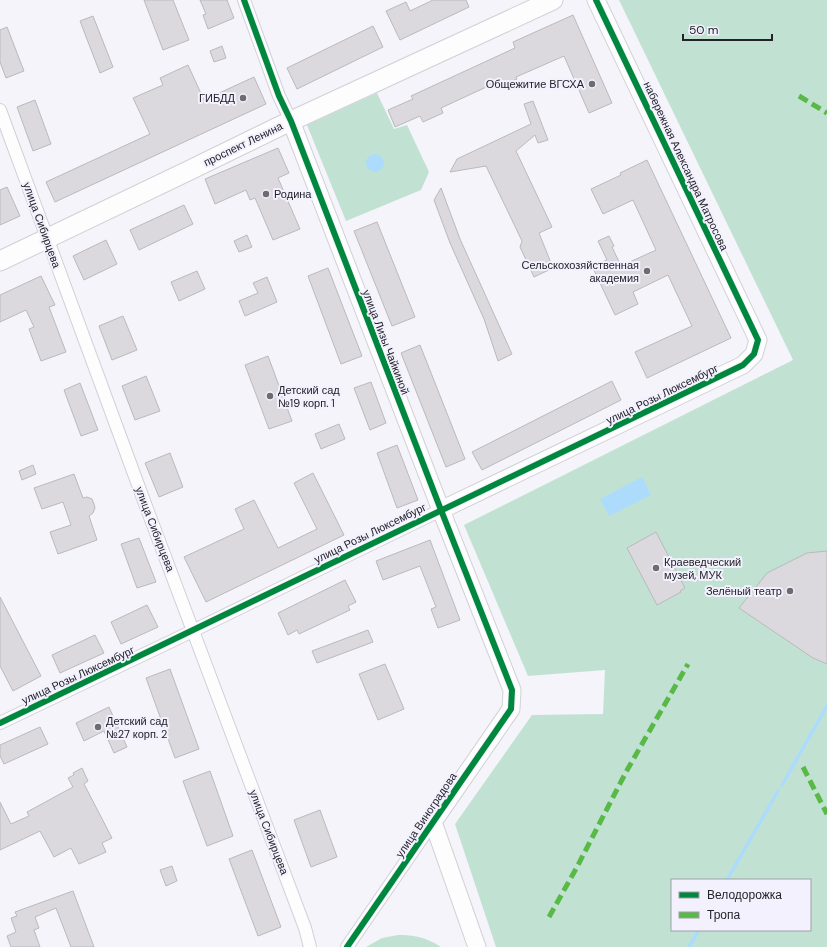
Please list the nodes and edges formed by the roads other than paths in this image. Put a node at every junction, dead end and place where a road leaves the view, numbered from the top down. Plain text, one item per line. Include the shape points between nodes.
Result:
1 (244, 0) edge
2 (553, 0) edge
3 (596, 0) edge
4 (0, 110) edge
5 (291, 121) junction
6 (46, 239) junction
7 (0, 261) edge
8 (758, 340) joint
9 (440, 510) junction
10 (193, 631) junction
11 (512, 690) joint
12 (0, 723) edge
13 (434, 822) junction
14 (310, 947) edge
15 (347, 947) edge
16 (477, 947) edge

1 - 5 street, улица Лизы Чайкиной via 279,96
2 - 5 main road, проспект Ленина
3 - 8 street, набережная Александра Матросова
4 - 6 street, улица Сибирцева
5 - 6 main road, проспект Ленина
5 - 9 street, улица Лизы Чайкиной
6 - 7 main road, проспект Ленина
6 - 10 street, улица Сибирцева
8 - 9 street, улица Розы Люксембург via 754,354 743,365
9 - 10 street, улица Розы Люксембург
9 - 11 street, улица Лизы Чайкиной
10 - 12 street, улица Розы Люксембург
10 - 14 street, улица Сибирцева
11 - 13 street, улица Виноградова via 511,709
13 - 15 street, улица Виноградова
13 - 16 street

